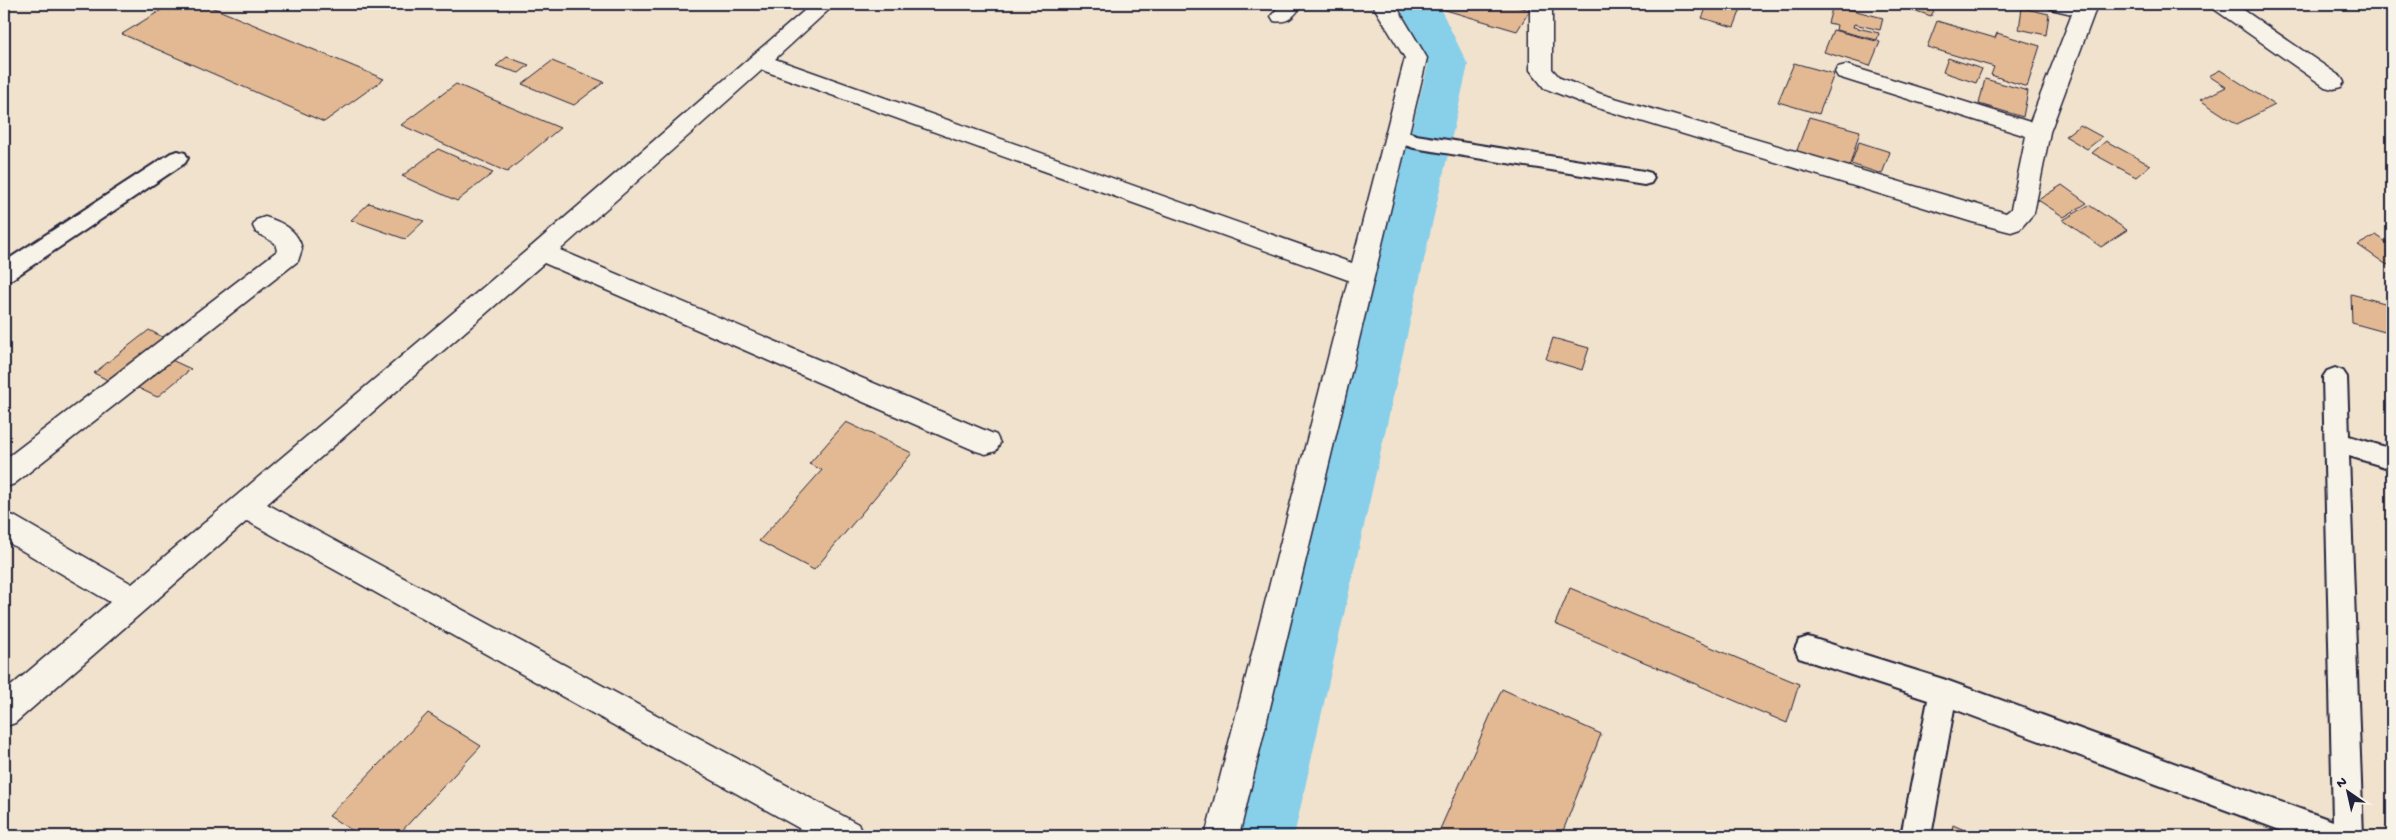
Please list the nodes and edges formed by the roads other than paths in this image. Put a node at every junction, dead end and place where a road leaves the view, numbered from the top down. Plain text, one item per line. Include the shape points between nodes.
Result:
1 (824, 4) edge
2 (1385, 4) edge
3 (1541, 4) edge
4 (2058, 4) edge
5 (2221, 4) edge
6 (2084, 7) edge
7 (759, 61) junction
8 (1846, 72) dead end
9 (2333, 82) dead end
10 (2038, 132) junction
11 (1405, 138) junction
12 (178, 158) dead end
13 (1644, 178) dead end
14 (265, 226) dead end
15 (541, 252) junction
16 (4, 273) edge
17 (1364, 276) junction
18 (2335, 377) dead end
19 (2337, 442) junction
20 (986, 443) dead end
21 (2392, 459) edge
22 (4, 476) edge
23 (245, 506) junction
24 (4, 525) edge
25 (134, 600) junction
26 (1808, 649) dead end
27 (1943, 692) junction
28 (4, 712) edge
29 (846, 836) edge
30 (1222, 836) edge
31 (1916, 836) edge
32 (2334, 836) edge
33 (2348, 836) edge

1 - 7 street
2 - 11 street via 1416,58
3 - 10 street via 1541,70 1552,83 1593,99 1981,216 2011,223 2022,213
4 - 6 street
5 - 9 street
6 - 10 street
7 - 15 street
7 - 17 street
8 - 10 street
11 - 13 lane
11 - 17 street
12 - 16 lane
14 - 22 street via 284,235 290,246 289,255
15 - 20 street
15 - 23 street
17 - 30 street
18 - 19 lane
19 - 21 lane
19 - 33 lane
23 - 25 street
23 - 29 street
24 - 25 street
25 - 28 street
26 - 27 lane
27 - 31 lane
27 - 32 lane

